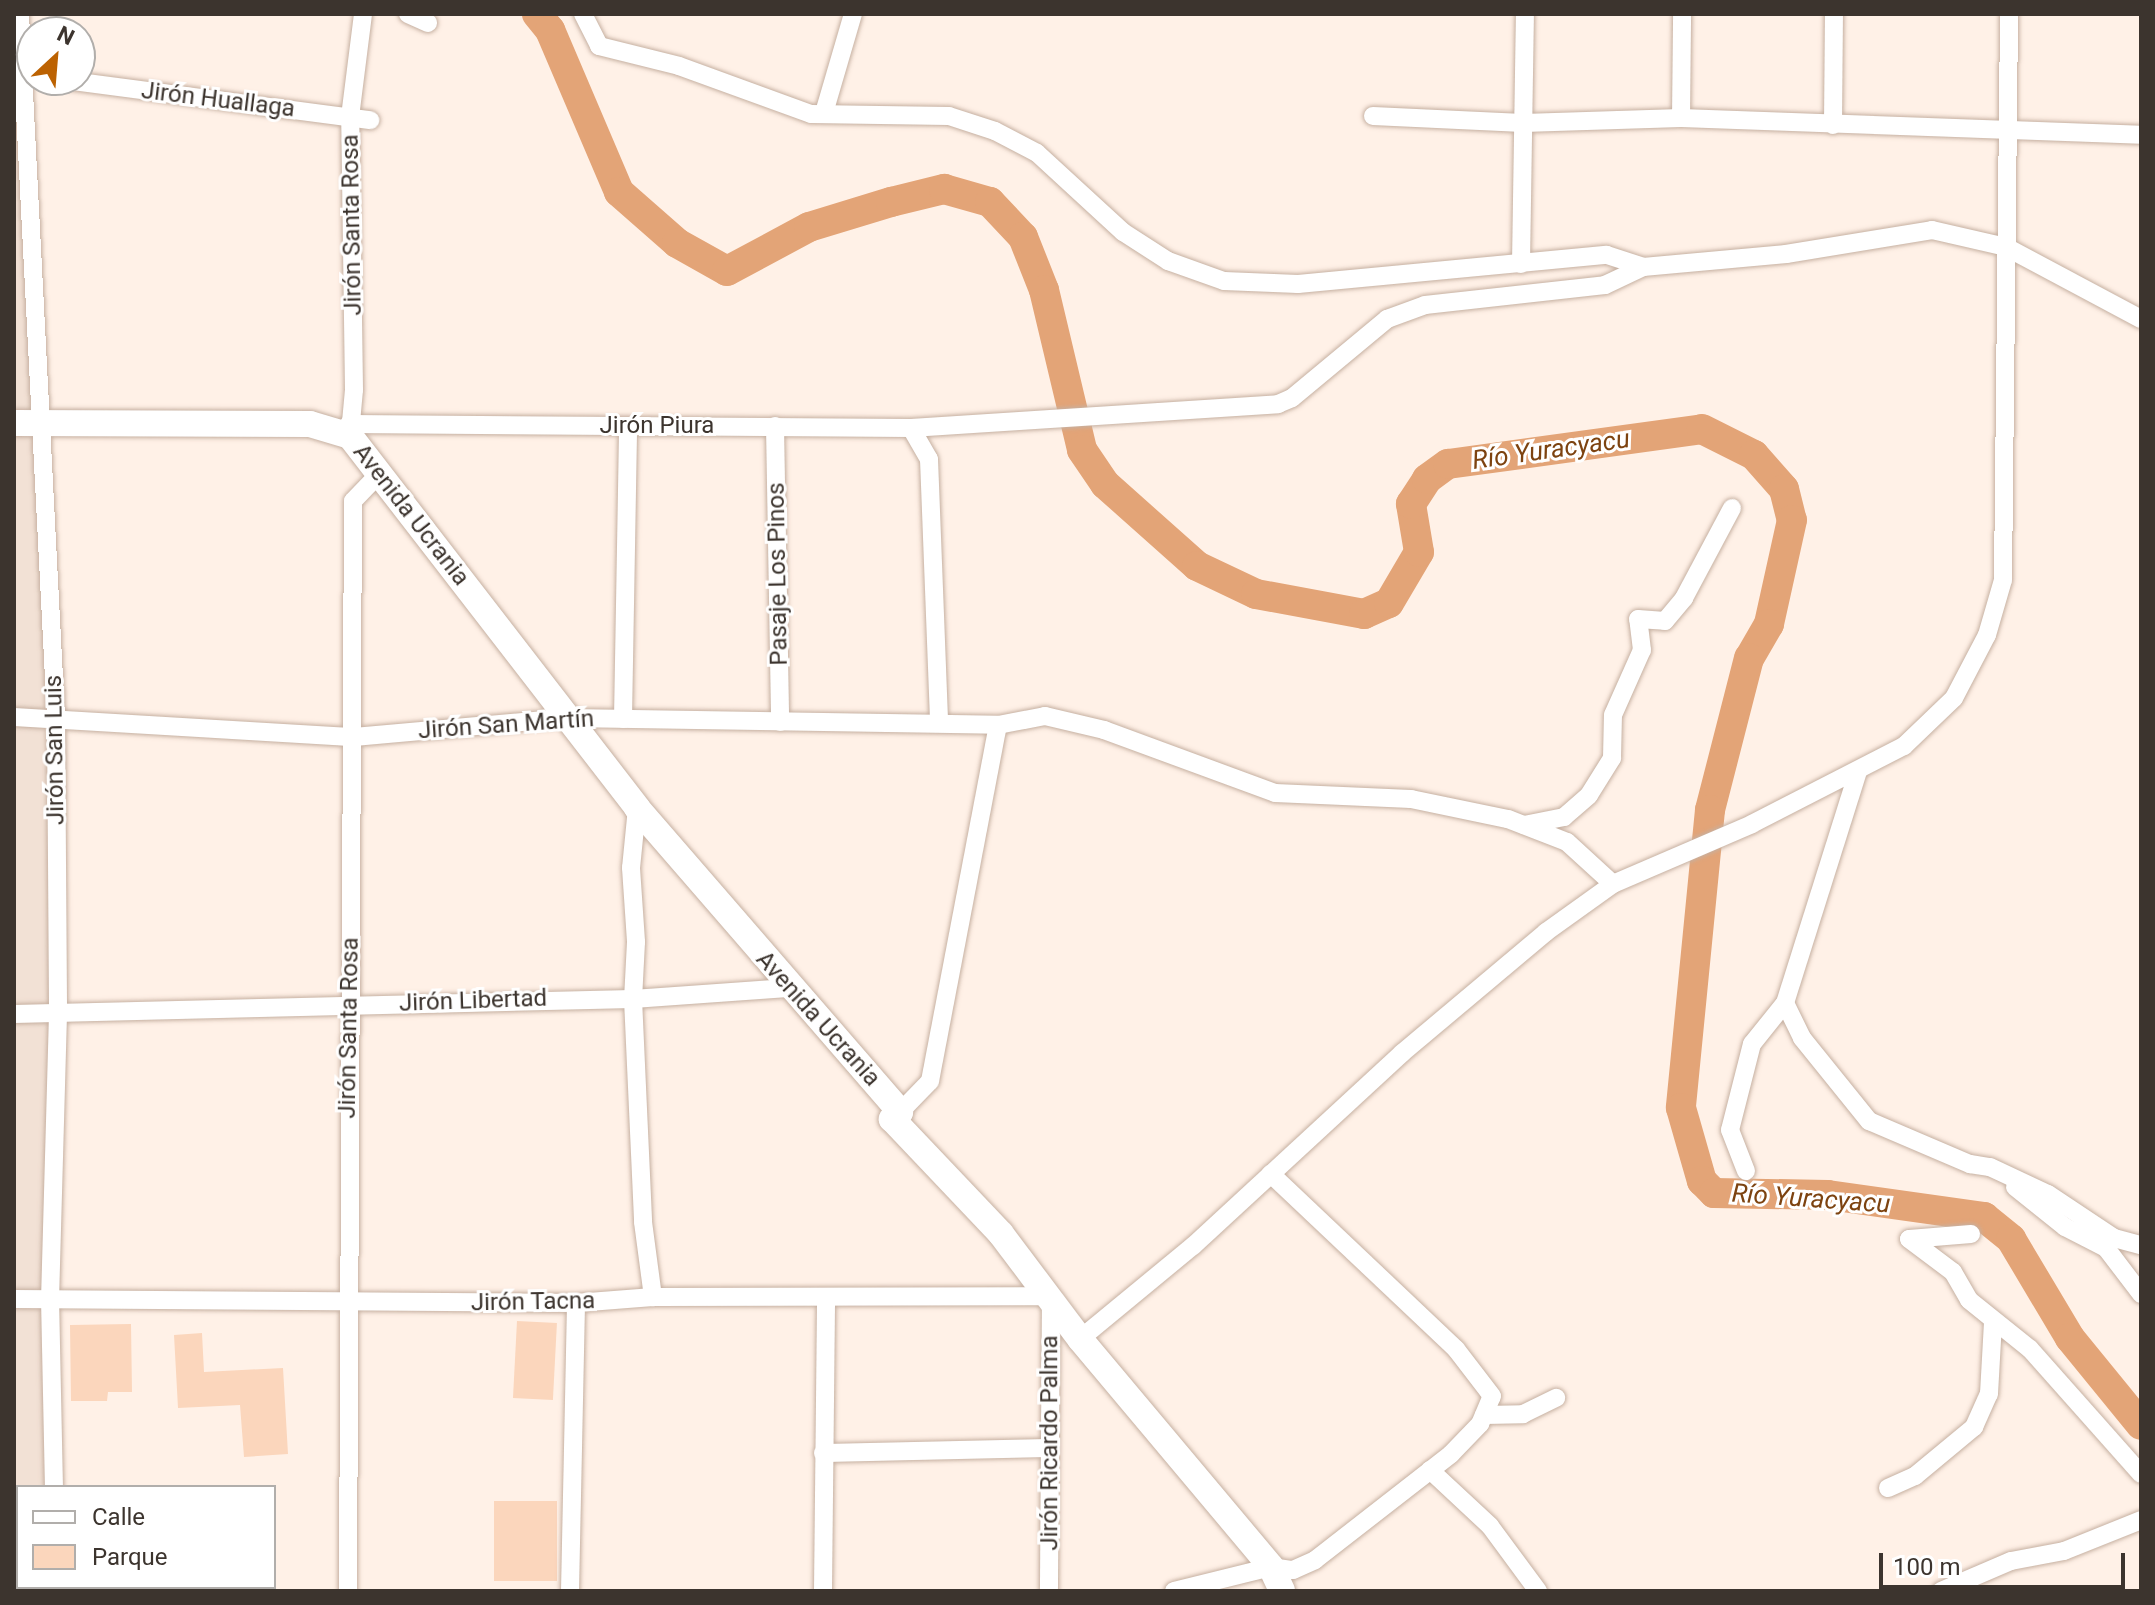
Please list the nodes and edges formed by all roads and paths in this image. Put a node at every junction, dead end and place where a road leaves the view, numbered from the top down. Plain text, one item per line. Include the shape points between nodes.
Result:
1 (363, 14) edge
2 (408, 14) edge
3 (583, 14) edge
4 (853, 14) edge
5 (1525, 14) edge
6 (1682, 14) edge
7 (1834, 14) edge
8 (2009, 14) edge
9 (428, 23) dead end
10 (96, 84) edge
11 (22, 96) edge
12 (824, 113) junction
13 (1373, 116) dead end
14 (350, 117) junction
15 (1681, 118) junction
16 (370, 120) dead end
17 (1523, 123) junction
18 (1833, 125) junction
19 (2007, 130) junction
20 (2141, 135) edge
21 (2006, 247) junction
22 (1521, 264) junction
23 (1643, 267) junction
24 (2141, 319) edge
25 (26, 423) edge
26 (628, 426) junction
27 (775, 426) junction
28 (911, 428) junction
29 (350, 430) junction
30 (378, 475) junction
31 (1732, 508) dead end
32 (14, 717) edge
33 (56, 718) junction
34 (569, 718) junction
35 (623, 719) junction
36 (780, 722) junction
37 (939, 723) junction
38 (998, 725) junction
39 (354, 737) junction
40 (1858, 771) junction
41 (637, 808) junction
42 (1524, 825) junction
43 (1613, 884) junction
44 (788, 988) junction
45 (633, 999) junction
46 (1785, 1003) junction
47 (348, 1005) junction
48 (14, 1014) edge
49 (58, 1014) junction
50 (900, 1112) junction
51 (1746, 1171) dead end
52 (1271, 1174) junction
53 (2011, 1177) junction
54 (1971, 1234) dead end
55 (2141, 1245) edge
56 (2141, 1294) edge
57 (1051, 1296) junction
58 (653, 1297) junction
59 (50, 1298) junction
60 (826, 1298) junction
61 (14, 1299) edge
62 (348, 1303) junction
63 (576, 1303) junction
64 (1993, 1322) junction
65 (1080, 1339) junction
66 (1556, 1398) dead end
67 (1484, 1415) junction
68 (1050, 1448) junction
69 (823, 1453) junction
70 (1430, 1470) junction
71 (2141, 1474) edge
72 (54, 1485) edge
73 (1888, 1488) dead end
74 (2141, 1520) edge
75 (1277, 1579) edge
76 (348, 1591) edge
77 (570, 1591) edge
78 (823, 1591) edge
79 (1049, 1591) edge
80 (1174, 1591) edge
81 (1538, 1591) edge
82 (1941, 1591) edge

1 - 14 street, Jirón Santa Rosa
2 - 9 street
3 - 12 street via 599,46 679,66 811,114
4 - 12 street
5 - 17 street
6 - 15 street
7 - 18 street
8 - 19 street
10 - 14 street, Jirón Huallaga
11 - 25 street, Jirón San Luis
12 - 22 street via 949,116 995,131 1037,153 1123,232 1168,261 1224,281 1298,284
13 - 17 street
14 - 16 street, Jirón Huallaga
14 - 29 street, Jirón Santa Rosa
15 - 17 street
15 - 18 street
17 - 22 street
18 - 19 street
19 - 20 street
19 - 21 street
21 - 23 street via 1932,230 1786,254
21 - 24 street
21 - 40 street via 2003,580 1987,635 1954,698 1904,746
22 - 23 street via 1607,255
23 - 28 street, Jirón Piura via 1605,285 1425,305 1387,319 1278,404
25 - 29 main road, Jirón Piura via 310,424
25 - 33 street, Jirón San Luis
26 - 27 street, Jirón Piura
26 - 29 street, Jirón Piura
26 - 35 street
27 - 28 street, Jirón Piura
27 - 36 street, Pasaje Los Pinos
28 - 37 street via 929,459
29 - 30 main road, Avenida Ucrania
30 - 34 main road, Avenida Ucrania
30 - 39 street, Jirón Santa Rosa via 353,501
31 - 42 street via 1684,598 1665,621 1638,619 1642,650 1613,715 1612,758 1589,795 1564,817
32 - 33 street, Jirón San Martín
33 - 39 street, Jirón San Martín
33 - 49 street, Jirón San Luis
34 - 35 street, Jirón San Martín
34 - 39 street, Jirón San Martín
34 - 41 main road, Avenida Ucrania
35 - 36 street, Jirón San Martín
36 - 37 street, Jirón San Martín
37 - 38 street, Jirón San Martín
38 - 42 street, Jirón San Martín via 1045,716 1104,730 1275,793 1411,799
38 - 50 street via 930,1081
39 - 47 street, Jirón Santa Rosa
40 - 43 street
40 - 46 street
41 - 44 main road, Avenida Ucrania
41 - 45 street via 631,868
42 - 43 street, Jirón San Martín via 1567,842
43 - 52 street via 1546,932 1402,1053
44 - 45 street, Jirón Libertad
44 - 50 main road, Avenida Ucrania
45 - 47 street, Jirón Libertad
45 - 58 street via 643,1222
46 - 51 street via 1752,1044 1730,1130
46 - 53 street via 1802,1038 1869,1121
47 - 49 street, Jirón Libertad
47 - 62 street, Jirón Santa Rosa
48 - 49 street, Jirón Libertad
49 - 59 street, Jirón San Luis
50 - 57 main road, Avenida Ucrania via 892,1119 1001,1234
52 - 65 street
52 - 67 street via 1456,1349 1492,1396
53 - 55 street via 2114,1238
53 - 56 street via 2017,1190 2065,1227 2106,1248
54 - 64 street via 1909,1239 1953,1272 1969,1300
57 - 60 street, Jirón Tacna
57 - 65 main road, Avenida Ucrania
57 - 68 street, Jirón Ricardo Palma
58 - 60 street, Jirón Tacna
58 - 63 street, Jirón Tacna
59 - 61 street, Jirón Tacna
59 - 62 street, Jirón Tacna
59 - 72 street, Jirón San Luis
60 - 69 street
62 - 63 street, Jirón Tacna
62 - 76 street, Jirón Santa Rosa
63 - 77 street
64 - 71 street via 2030,1349
64 - 73 street via 1989,1394 1974,1427 1915,1476
65 - 75 main road, Avenida Ucrania
66 - 67 street via 1523,1414
67 - 70 street
68 - 69 street
68 - 79 street, Jirón Ricardo Palma
69 - 78 street
70 - 75 street via 1315,1560
70 - 81 street via 1490,1526
74 - 82 street via 2064,1551 2011,1561
75 - 80 street

